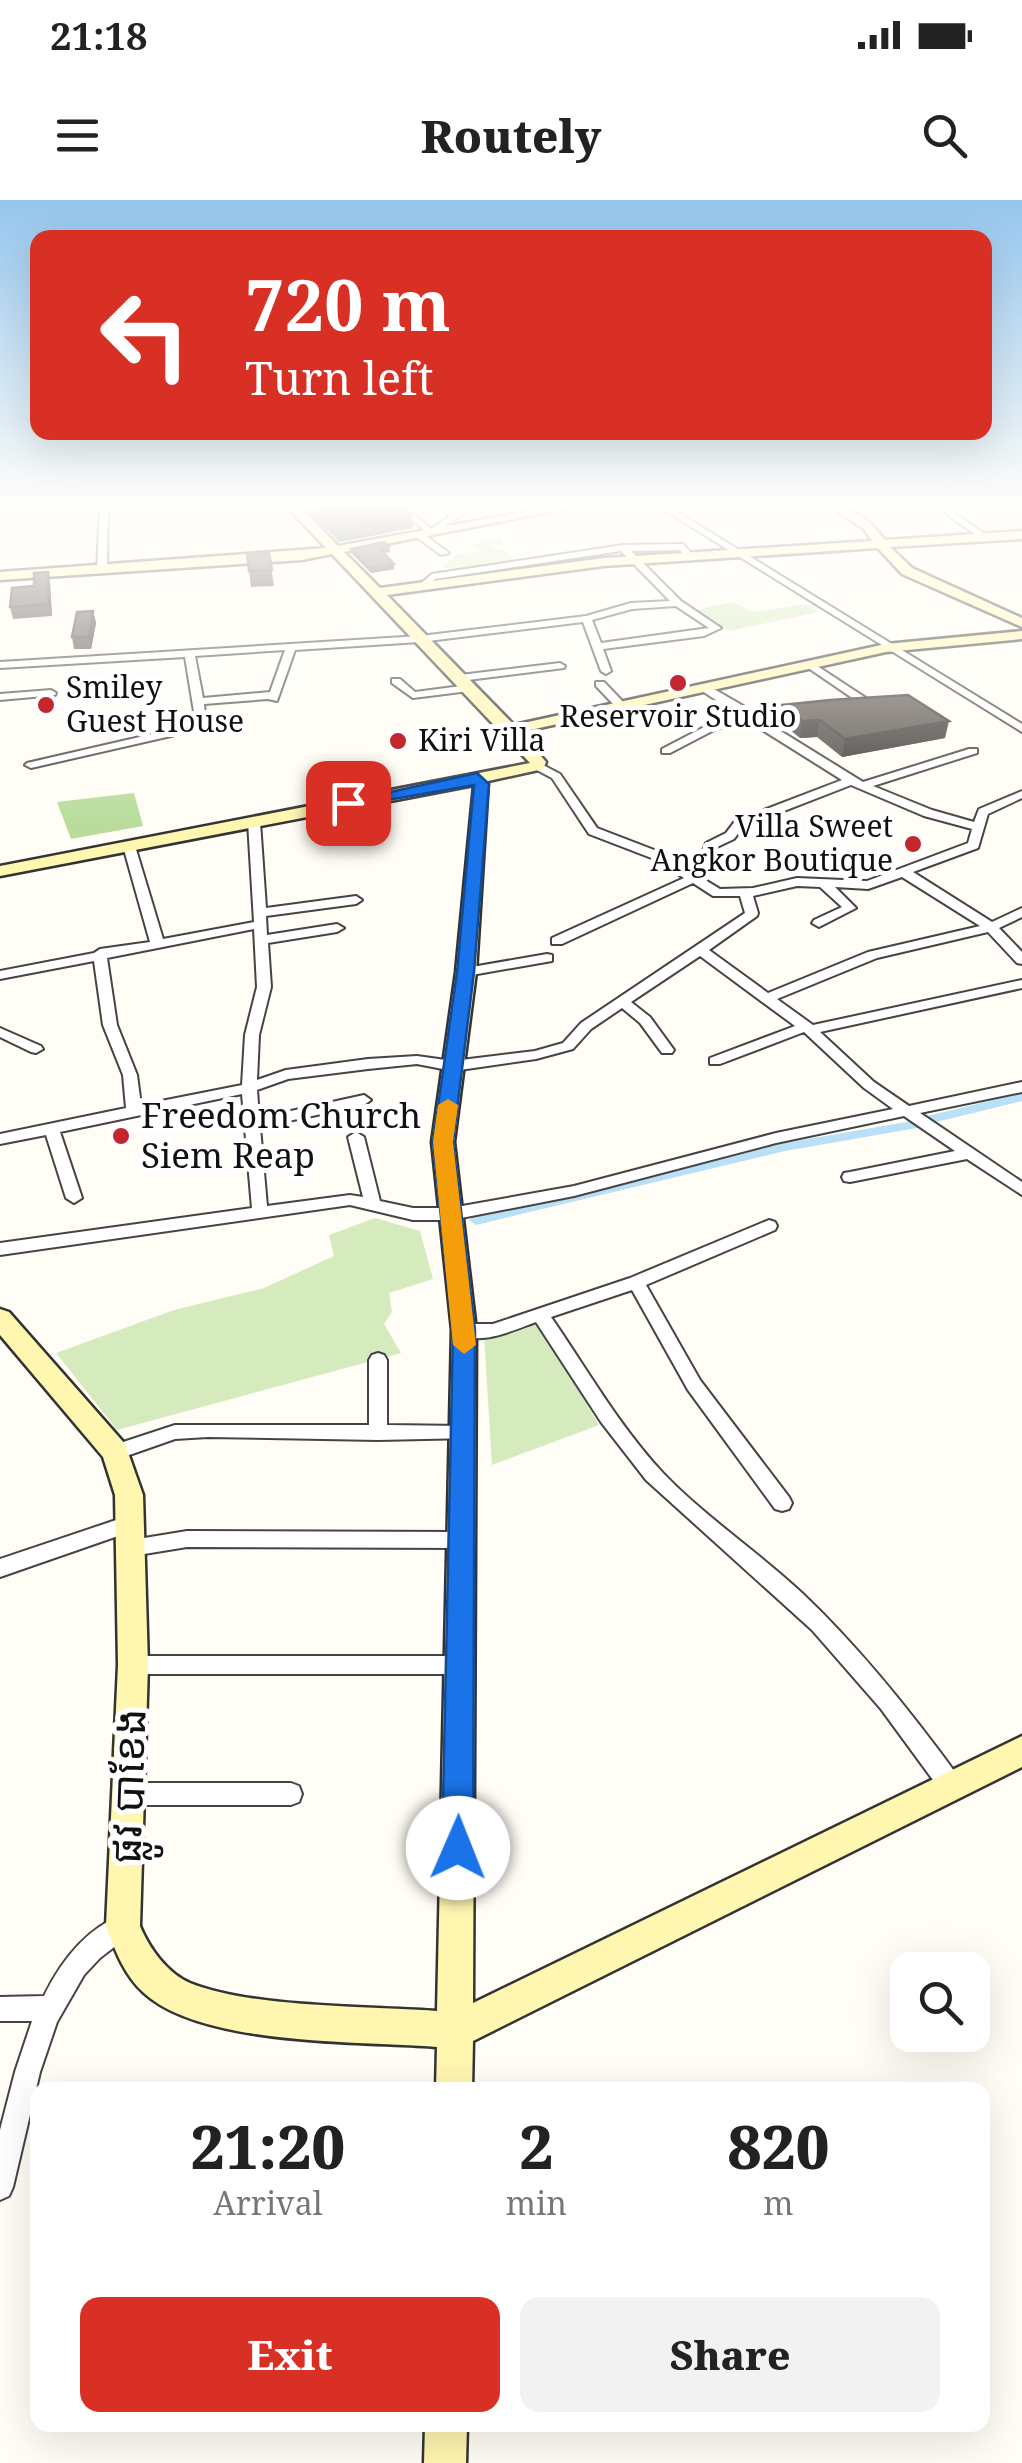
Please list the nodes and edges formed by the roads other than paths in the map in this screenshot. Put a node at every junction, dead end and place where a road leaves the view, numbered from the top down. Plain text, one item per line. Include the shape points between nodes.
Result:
1 (397, 614) edge
2 (601, 614) edge
3 (694, 614) edge
4 (832, 614) edge
5 (587, 619) junction
6 (1022, 635) edge
7 (420, 639) junction
8 (600, 646) junction
9 (291, 648) junction
10 (886, 648) junction
11 (190, 654) junction
12 (0, 665) edge
13 (810, 665) junction
14 (560, 666) dead end
15 (606, 671) dead end
16 (396, 681) dead end
17 (464, 683) junction
18 (600, 684) dead end
19 (703, 687) junction
20 (51, 694) dead end
21 (0, 697) edge
22 (205, 702) dead end
23 (621, 706) junction
24 (871, 706) edge
25 (753, 716) junction
26 (510, 730) junction
27 (1022, 730) edge
28 (973, 750) dead end
29 (666, 751) dead end
30 (31, 765) dead end
31 (537, 766) junction
32 (477, 778) junction
33 (856, 783) junction
34 (1022, 794) edge
35 (254, 822) junction
36 (980, 828) junction
37 (129, 846) junction
38 (677, 868) junction
39 (0, 872) edge
40 (905, 873) junction
41 (692, 879) junction
42 (824, 884) junction
43 (745, 892) junction
44 (356, 900) dead end
45 (1021, 913) edge
46 (819, 923) dead end
47 (261, 926) junction
48 (991, 927) junction
49 (337, 928) dead end
50 (557, 941) dead end
51 (157, 942) junction
52 (702, 950) junction
53 (100, 953) junction
54 (547, 958) dead end
55 (1022, 960) edge
56 (466, 972) junction
57 (0, 975) edge
58 (1022, 984) edge
59 (767, 998) junction
60 (624, 1003) junction
61 (807, 1028) junction
62 (0, 1032) edge
63 (36, 1049) dead end
64 (667, 1050) dead end
65 (715, 1061) dead end
66 (453, 1066) junction
67 (1022, 1087) edge
68 (249, 1088) junction
69 (364, 1100) dead end
70 (134, 1112) junction
71 (917, 1120) junction
72 (252, 1124) junction
73 (52, 1128) junction
74 (356, 1137) dead end
75 (0, 1139) edge
76 (968, 1154) junction
77 (850, 1177) dead end
78 (1022, 1190) edge
79 (74, 1198) dead end
80 (372, 1203) junction
81 (260, 1213) junction
82 (451, 1214) junction
83 (769, 1226) dead end
84 (0, 1249) edge
85 (636, 1282) junction
86 (539, 1314) junction
87 (0, 1318) edge
88 (464, 1330) junction
89 (378, 1360) dead end
90 (378, 1433) junction
91 (465, 1433) junction
92 (115, 1452) junction
93 (782, 1503) dead end
94 (131, 1536) junction
95 (463, 1540) junction
96 (0, 1568) edge
97 (133, 1665) junction
98 (459, 1665) junction
99 (1022, 1751) edge
100 (952, 1787) junction
101 (127, 1794) junction
102 (291, 1794) dead end
103 (123, 1926) junction
104 (53, 2008) junction
105 (0, 2009) edge
106 (456, 2030) junction
107 (454, 2082) edge
108 (0, 2187) edge
109 (446, 2432) edge
110 (445, 2463) edge

1 - 7 street
2 - 5 street
3 - 8 street via 715,629
4 - 10 street
5 - 7 street
5 - 8 street
6 - 10 street
7 - 9 street
7 - 17 street
8 - 15 street
9 - 11 street
9 - 22 street via 274,697
10 - 13 street
10 - 27 street
11 - 12 street
11 - 30 street via 202,726
13 - 19 street
13 - 24 street
14 - 17 street
16 - 17 street via 413,695
17 - 26 street
18 - 23 street
19 - 23 street
19 - 25 street
20 - 21 street
23 - 26 street
25 - 29 street via 712,727
25 - 33 street
26 - 31 street
28 - 33 street
31 - 32 street
31 - 38 street via 556,776 590,829
32 - 35 street
32 - 56 street via 482,784
33 - 36 street
33 - 38 street via 739,824 710,846 706,858
34 - 36 street via 983,812
35 - 37 street
35 - 47 street
36 - 40 street via 974,844
37 - 39 street
37 - 51 street
38 - 41 street
40 - 42 street via 868,885
40 - 48 street
41 - 43 street via 709,890
41 - 50 street
42 - 43 street
42 - 46 street via 850,908
43 - 52 street via 750,916
44 - 47 street
45 - 48 street
47 - 49 street
47 - 51 street
47 - 68 street via 264,987
48 - 55 street
48 - 59 street via 873,955
51 - 53 street
52 - 59 street
52 - 60 street
53 - 57 street
53 - 70 street via 110,1025 130,1076
54 - 56 street
56 - 66 street
58 - 61 street
59 - 61 street
60 - 64 street
60 - 66 street via 568,1046
61 - 65 street
61 - 71 street
62 - 63 street
66 - 68 street via 417,1060 368,1064 286,1075
66 - 82 street via 443,1142
67 - 71 street
68 - 70 street
68 - 72 street
69 - 72 street
70 - 73 street
71 - 76 street
71 - 82 street via 776,1138 574,1191
72 - 81 street
73 - 75 street
73 - 79 street
74 - 80 street
76 - 77 street
76 - 78 street
80 - 81 street
80 - 82 street via 413,1214
81 - 84 street
82 - 88 street
83 - 85 street
85 - 86 street
85 - 93 street via 694,1385
86 - 88 street via 493,1330
86 - 100 street via 650,1472 694,1519 766,1573 827,1631 897,1710
87 - 92 street, ផ្លូវ បាខែង
88 - 91 street
89 - 90 street
90 - 91 street
90 - 92 street via 192,1431
91 - 95 street
92 - 94 street, ផ្លូវ បាខែង
94 - 95 street
94 - 96 street
94 - 97 street, ផ្លូវ បាខែង
95 - 98 street
97 - 98 street
97 - 101 street, ផ្លូវ បាខែង
98 - 106 street
99 - 100 street
100 - 106 street
101 - 102 street
101 - 103 street, ផ្លូវ បាខែង
103 - 104 street via 75,1966
103 - 106 street via 154,1979 178,1997 235,2014
104 - 105 street
104 - 108 street
106 - 107 street
109 - 110 street

